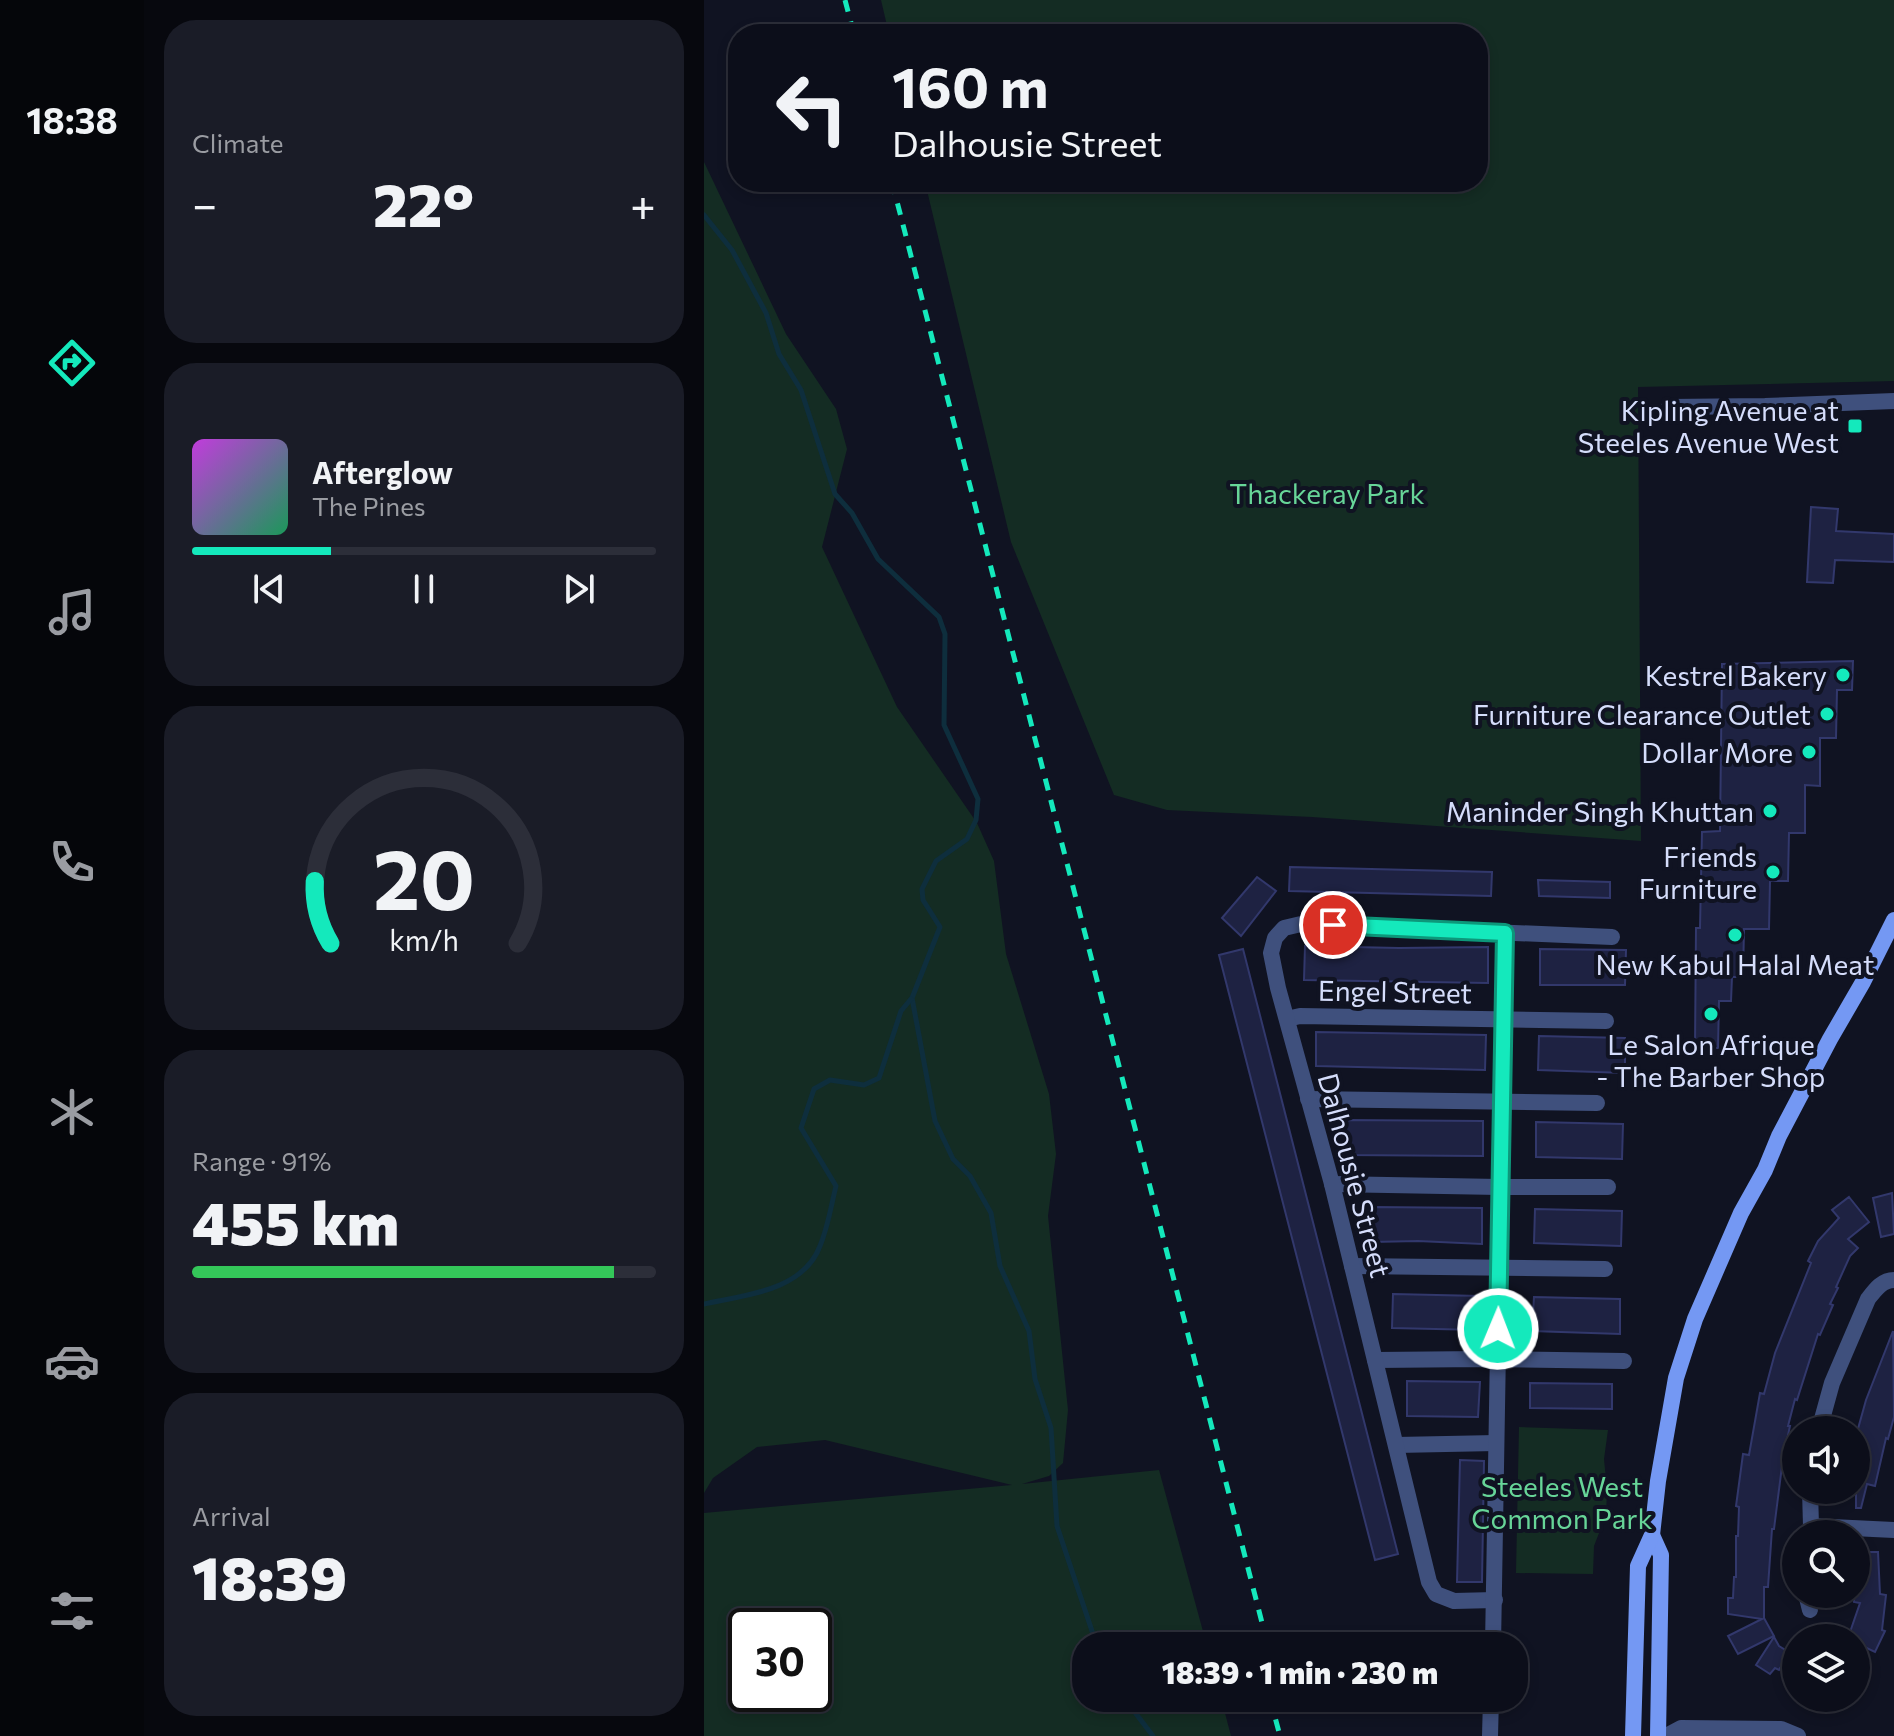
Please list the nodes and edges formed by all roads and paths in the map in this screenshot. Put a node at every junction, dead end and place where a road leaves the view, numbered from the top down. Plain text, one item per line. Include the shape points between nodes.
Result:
1 (1894, 401) edge
2 (1669, 407) dead end
3 (1894, 920) edge
4 (1505, 933) junction
5 (1612, 937) dead end
6 (1287, 1019) junction
7 (1502, 1019) junction
8 (1606, 1021) dead end
9 (1308, 1099) junction
10 (1501, 1103) junction
11 (1597, 1103) dead end
12 (1332, 1184) junction
13 (1499, 1187) junction
14 (1608, 1187) dead end
15 (1352, 1266) junction
16 (1499, 1268) junction
17 (1605, 1269) dead end
18 (1894, 1280) edge
19 (1375, 1360) junction
20 (1497, 1360) junction
21 (1624, 1361) dead end
22 (1823, 1416) edge
23 (1496, 1443) junction
24 (1396, 1445) junction
25 (1870, 1530) edge
26 (1894, 1530) edge
27 (1652, 1535) junction
28 (1495, 1600) junction
29 (1494, 1632) edge
30 (1491, 1712) edge
31 (1490, 1736) edge
32 (1633, 1736) edge
33 (1658, 1736) edge
34 (1666, 1736) edge
35 (1798, 1736) edge

1 - 2 street
3 - 27 main road via 1779,1136 1695,1319 1676,1378
4 - 5 street
4 - 6 street, Dalhousie Street via 1301,924 1284,928 1271,953
4 - 7 street
6 - 7 street, Engel Street
6 - 9 street, Dalhousie Street
7 - 8 street, Engel Street
7 - 10 street
9 - 10 street
9 - 12 street, Dalhousie Street
10 - 11 street
10 - 13 street
12 - 13 street
12 - 15 street, Dalhousie Street
13 - 14 street
13 - 16 street
15 - 16 street
15 - 19 street, Dalhousie Street
16 - 17 street
16 - 20 street
18 - 22 street via 1887,1280 1868,1299
19 - 20 street
19 - 24 street, Dalhousie Street
20 - 21 street
20 - 23 street
23 - 24 street
23 - 28 street
24 - 28 street, Dalhousie Street via 1436,1594 1454,1601
25 - 26 street
27 - 32 main road via 1638,1566
27 - 33 main road via 1661,1555
28 - 29 street
30 - 31 street
34 - 35 street via 1695,1728 1781,1729

